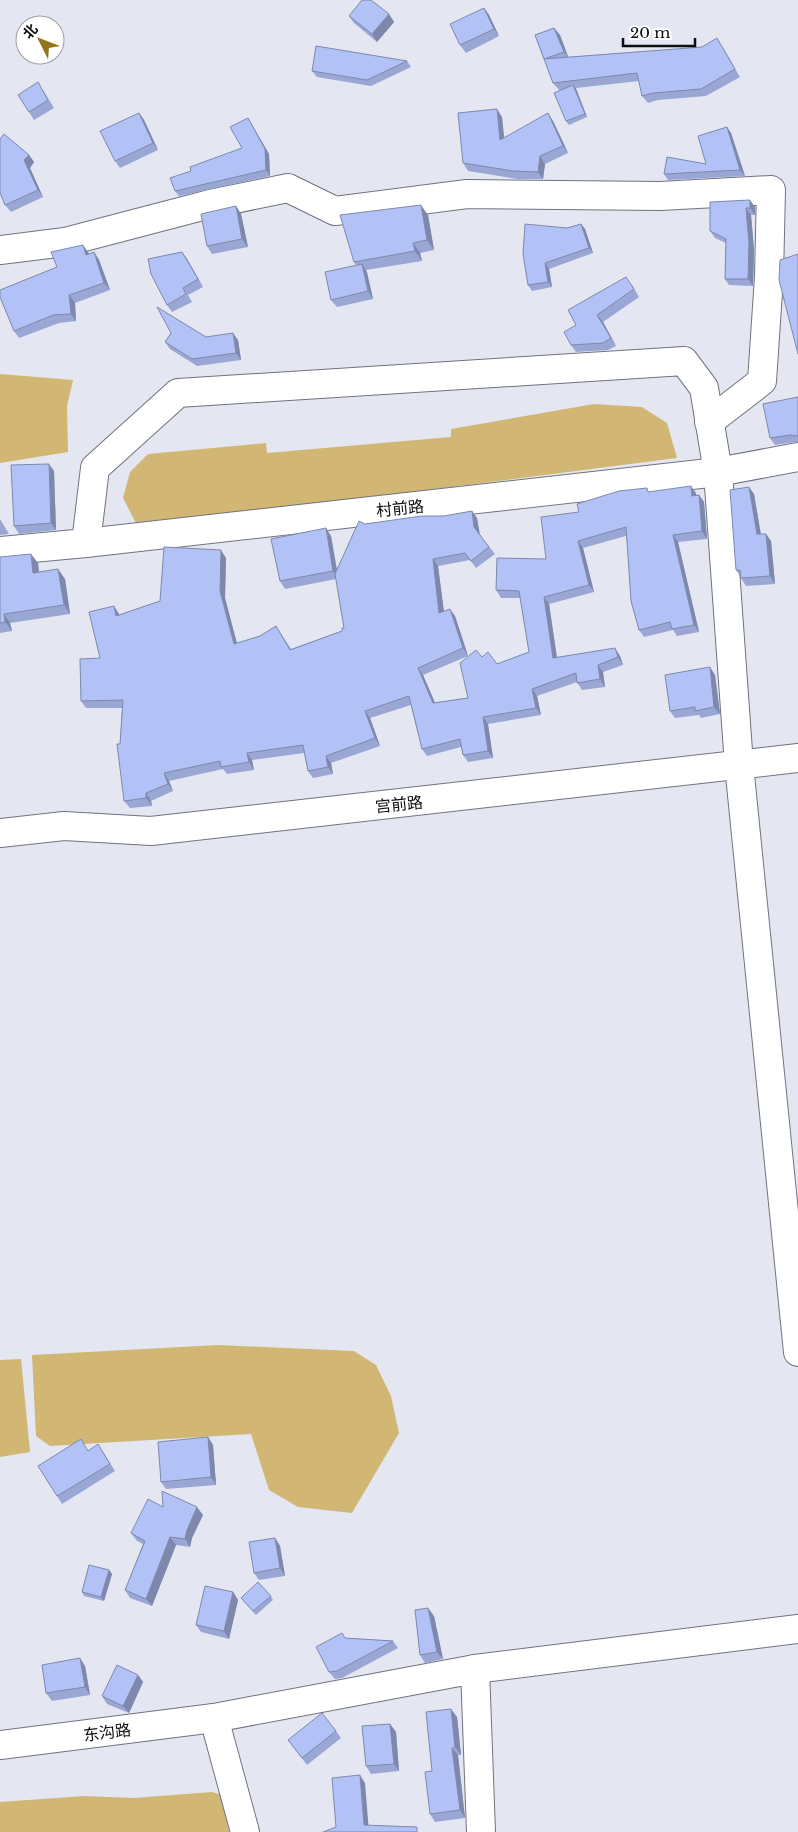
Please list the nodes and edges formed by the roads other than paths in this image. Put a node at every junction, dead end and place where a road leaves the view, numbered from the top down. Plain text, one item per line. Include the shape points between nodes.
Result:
1 (0, 250) edge
2 (709, 422) junction
3 (798, 457) edge
4 (718, 472) junction
5 (86, 543) junction
6 (0, 551) edge
7 (798, 758) edge
8 (739, 765) junction
9 (0, 833) edge
10 (798, 1352) edge
11 (798, 1629) edge
12 (475, 1669) junction
13 (214, 1718) junction
14 (0, 1745) edge
15 (245, 1832) edge
16 (481, 1832) edge

1 - 2 street via 65,242 210,204 288,188 334,211 467,194 660,196 771,190 762,381
2 - 4 street
2 - 5 street via 704,388 684,361 178,393 94,468
3 - 4 street, 村前路
4 - 5 street, 村前路
4 - 8 street
5 - 6 street, 村前路
7 - 8 street, 宫前路
8 - 9 street, 宫前路 via 152,831 64,826
8 - 10 street
11 - 12 street, 东沟路
12 - 13 street, 东沟路
12 - 16 street
13 - 14 street, 东沟路
13 - 15 street

